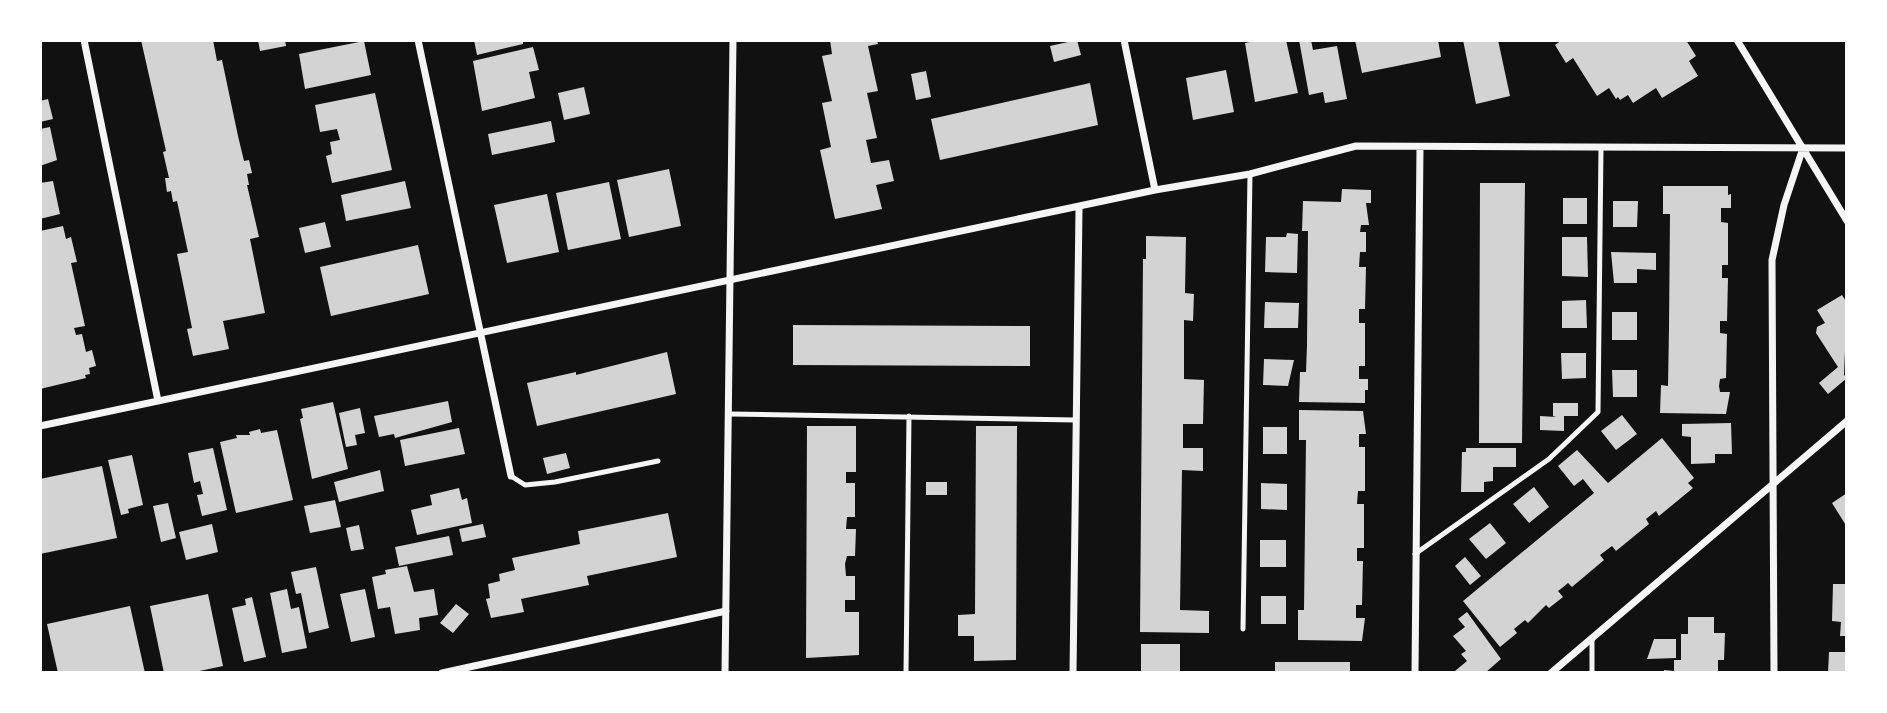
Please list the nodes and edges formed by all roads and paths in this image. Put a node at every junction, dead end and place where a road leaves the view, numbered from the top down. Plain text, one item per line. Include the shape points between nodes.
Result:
1 (84, 40) edge
2 (418, 40) edge
3 (733, 40) edge
4 (1124, 40) edge
5 (1737, 40) edge
6 (1420, 147) junction
7 (1601, 148) junction
8 (1803, 148) junction
9 (1847, 148) edge
10 (1250, 174) junction
11 (1155, 190) junction
12 (1079, 209) junction
13 (1847, 220) edge
14 (732, 281) junction
15 (482, 335) junction
16 (158, 401) junction
17 (729, 414) junction
18 (909, 416) junction
19 (1076, 420) junction
20 (1847, 421) edge
21 (40, 426) edge
22 (658, 461) dead end
23 (511, 476) joint
24 (1774, 482) junction
25 (1415, 554) junction
26 (726, 611) junction
27 (1243, 629) dead end
28 (1592, 639) junction
29 (442, 673) edge
30 (725, 673) edge
31 (906, 673) edge
32 (1073, 673) edge
33 (1415, 673) edge
34 (1551, 673) edge
35 (1592, 673) edge
36 (1774, 673) edge

1 - 16 street
2 - 15 street
3 - 14 street
4 - 11 street
5 - 8 street
6 - 7 street
6 - 10 street via 1356,146
6 - 25 street
7 - 8 street
7 - 25 lane via 1598,412 1549,459
8 - 9 street
8 - 13 street
8 - 24 street via 1772,260
10 - 11 street
10 - 27 lane
11 - 12 street
12 - 14 street
12 - 19 street
14 - 15 street
14 - 17 street
15 - 16 street
15 - 23 street
16 - 21 street
17 - 18 lane
17 - 26 street
18 - 19 lane
18 - 31 lane
19 - 32 street
20 - 24 street
22 - 23 lane via 526,485
24 - 28 street
24 - 36 street
25 - 33 street
26 - 29 street
26 - 30 street
28 - 34 street
28 - 35 lane

